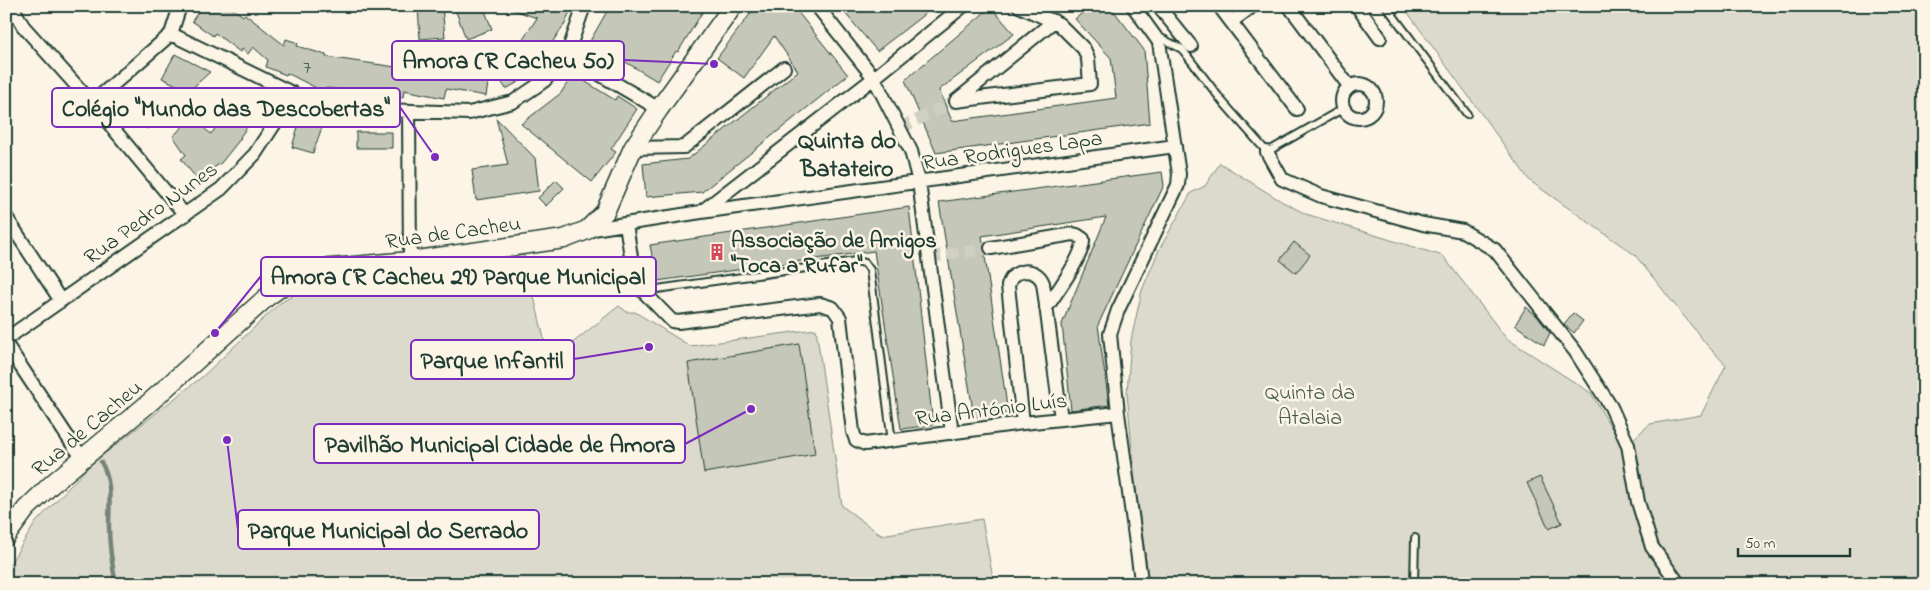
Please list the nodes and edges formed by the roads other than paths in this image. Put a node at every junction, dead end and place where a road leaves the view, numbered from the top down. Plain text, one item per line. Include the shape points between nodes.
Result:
1 (12, 6) edge
2 (180, 6) edge
3 (584, 6) edge
4 (733, 6) edge
5 (817, 6) edge
6 (963, 6) edge
7 (1019, 6) edge
8 (1133, 6) edge
9 (1158, 6) edge
10 (1219, 6) edge
11 (1289, 6) edge
12 (1357, 6) edge
13 (1386, 6) edge
14 (1250, 8) dead end
15 (1054, 21) junction
16 (1232, 22) junction
17 (171, 34) junction
18 (1156, 36) junction
19 (1380, 38) dead end
20 (1191, 46) dead end
21 (567, 55) junction
22 (784, 68) dead end
23 (874, 78) junction
24 (1349, 86) junction
25 (294, 94) junction
26 (92, 103) junction
27 (1344, 108) junction
28 (659, 109) junction
29 (1297, 109) dead end
30 (409, 112) junction
31 (1467, 114) dead end
32 (1175, 146) junction
33 (633, 148) junction
34 (1267, 152) junction
35 (919, 182) junction
36 (701, 212) junction
37 (185, 214) junction
38 (6, 216) edge
39 (626, 224) junction
40 (587, 230) junction
41 (991, 248) tunnel mouth
42 (410, 261) junction
43 (643, 291) junction
44 (61, 301) junction
45 (1046, 308) junction
46 (6, 339) edge
47 (6, 344) edge
48 (1118, 413) junction
49 (1061, 419) junction
50 (1023, 423) junction
51 (952, 433) junction
52 (892, 442) junction
53 (84, 458) junction
54 (6, 536) edge
55 (1415, 538) dead end
56 (1141, 580) dead end
57 (1414, 584) edge
58 (1679, 584) edge

1 - 26 street via 22,26
2 - 17 street
3 - 21 street
4 - 28 main road, Rua de Cacheu
5 - 23 street
6 - 23 street
7 - 15 street
8 - 18 street
9 - 20 street
10 - 16 street
11 - 24 street
12 - 19 street
13 - 31 lane
14 - 16 street
15 - 15 street via 972,88 956,100 1090,84 1084,49
16 - 29 street
17 - 25 street
17 - 26 street
18 - 32 street
18 - 34 lane via 1182,49
21 - 28 street
21 - 30 street via 544,81 513,102 469,113
22 - 33 street via 684,147
23 - 35 street via 911,151
23 - 36 street
24 - 27 street via 1342,99
24 - 27 street via 1361,83 1372,88 1376,105 1369,115 1358,118
25 - 30 street via 327,106
25 - 37 street, Rua Pedro Nunes via 254,154 221,189
26 - 37 street
27 - 34 lane
28 - 33 main road, Rua de Cacheu
30 - 42 street
32 - 35 street, Rua Rodrigues Lapa
32 - 48 street via 1178,185 1118,310 1110,334
33 - 40 main road, Rua de Cacheu via 605,212
34 - 58 street via 1282,179 1321,196 1423,224 1463,231 1495,250 1575,351 1611,406 1628,445 1638,502 1652,547
35 - 36 street, Rua Rodrigues Lapa
35 - 51 street
36 - 39 street, Rua Rodrigues Lapa
37 - 44 street, Rua Pedro Nunes
38 - 44 street
39 - 40 street, Rua Rodrigues Lapa
39 - 43 street via 634,279
40 - 42 main road, Rua de Cacheu via 564,239
41 - 45 street via 1073,234 1083,239 1073,266
42 - 53 main road, Rua de Cacheu via 320,269 292,279 267,297 222,340
43 - 52 street, Rua António Luís via 670,319 678,322 820,304 833,308 840,318 856,440 870,445
43 - 52 lane via 856,261 864,263 870,270
44 - 46 street, Rua Pedro Nunes
45 - 49 street
45 - 50 street via 1039,276 1027,271 1012,276 1008,290
47 - 53 street
48 - 49 street, Rua António Luís
48 - 56 street
49 - 50 street, Rua António Luís
50 - 51 street, Rua António Luís
51 - 52 street, Rua António Luís
53 - 54 main road, Rua de Cacheu via 26,509
55 - 57 lane

